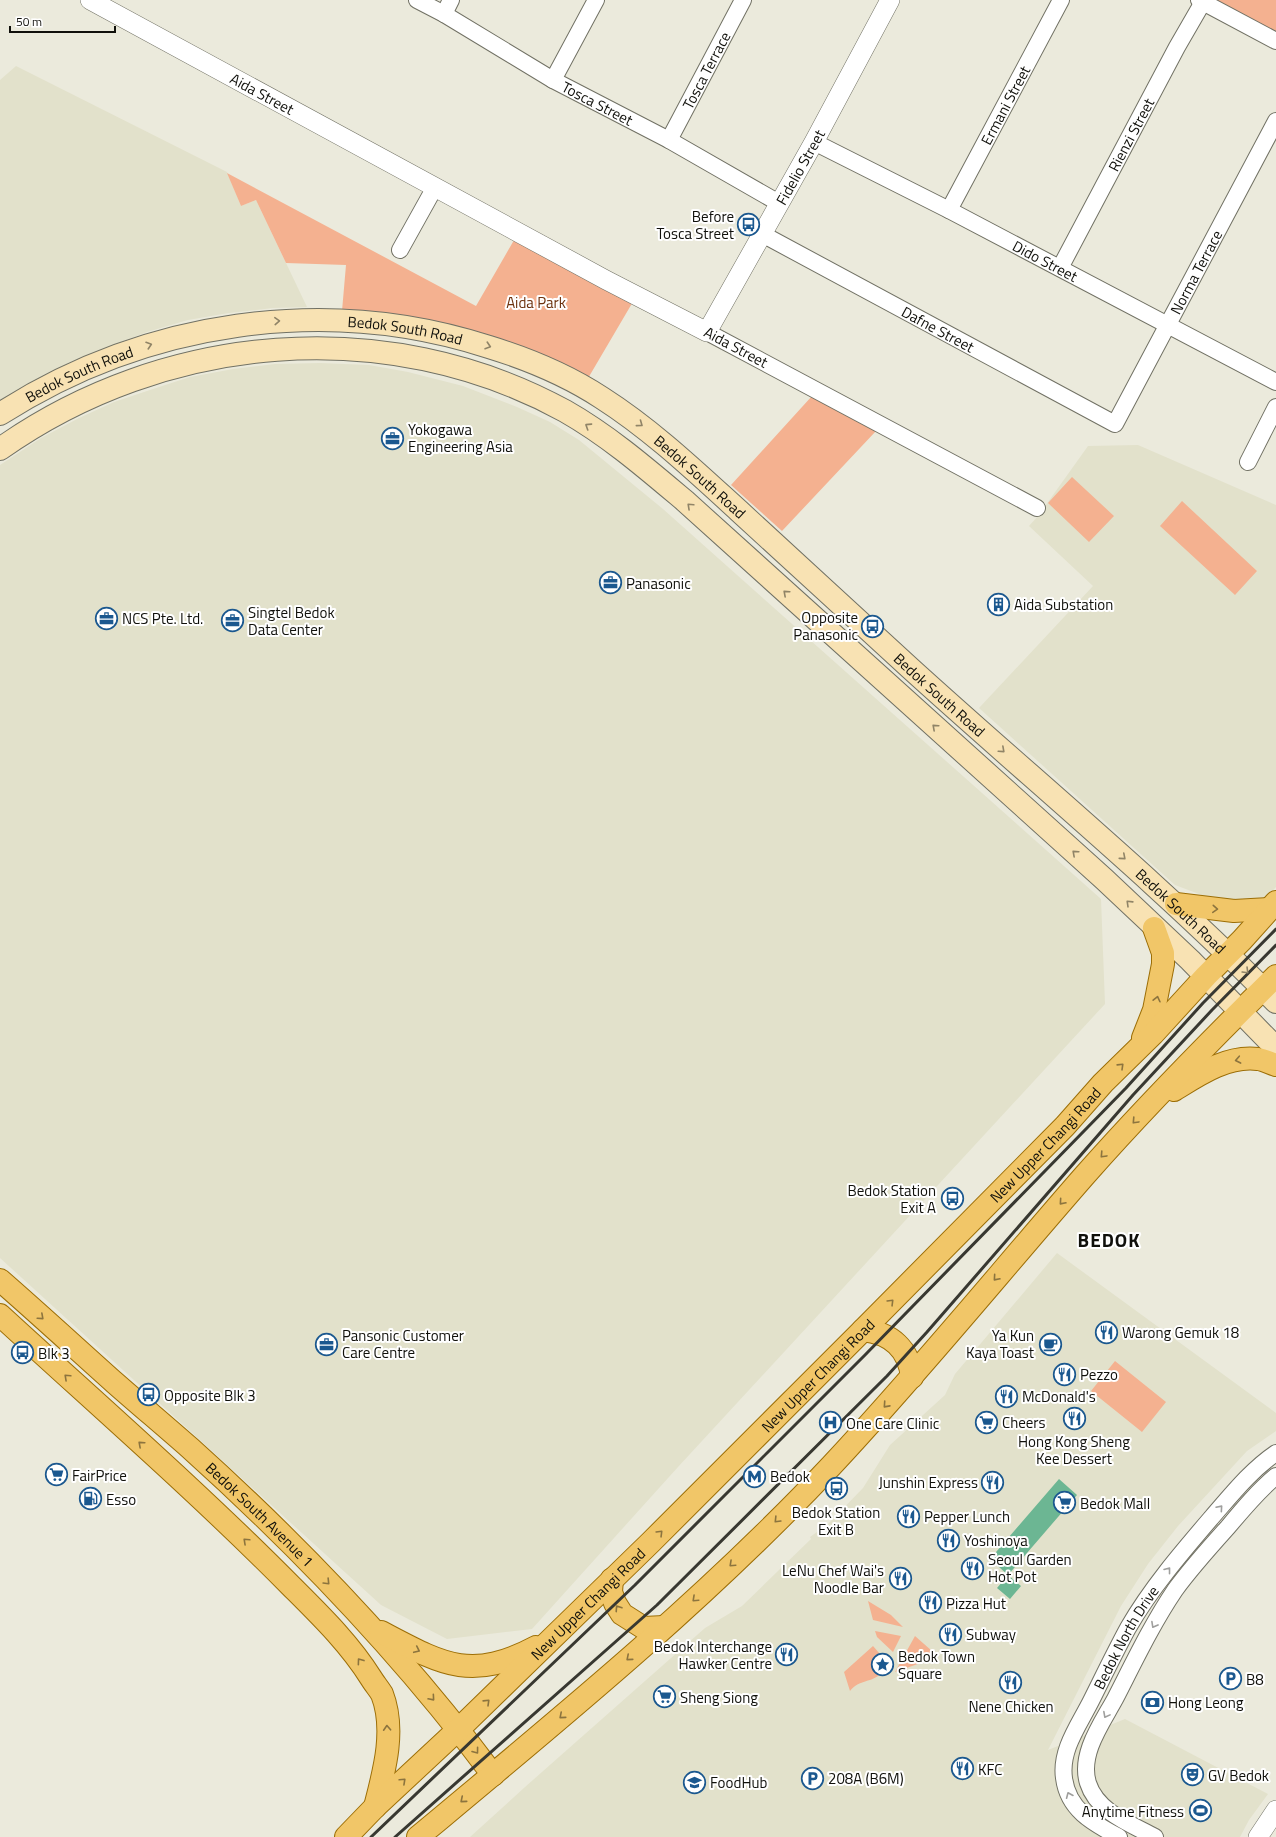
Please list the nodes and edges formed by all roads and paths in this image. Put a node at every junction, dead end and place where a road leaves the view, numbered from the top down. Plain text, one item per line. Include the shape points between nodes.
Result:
1 (90, 0) edge
2 (417, 0) edge
3 (596, 0) edge
4 (743, 0) edge
5 (890, 0) edge
6 (1061, 0) edge
7 (1201, 1) edge
8 (448, 7) edge
9 (1276, 41) edge
10 (553, 80) junction
11 (1276, 121) edge
12 (669, 140) junction
13 (814, 142) junction
14 (435, 187) junction
15 (779, 203) junction
16 (950, 210) junction
17 (762, 234) junction
18 (400, 250) dead end
19 (1060, 268) junction
20 (1168, 326) junction
21 (707, 332) junction
22 (1276, 382) edge
23 (1276, 407) edge
24 (0, 414) edge
25 (1115, 424) joint
26 (0, 449) edge
27 (1248, 462) dead end
28 (1036, 508) dead end
29 (1176, 904) junction
30 (1272, 905) edge
31 (1154, 928) junction
32 (1228, 953) junction
33 (1206, 976) junction
34 (1272, 989) edge
35 (1240, 1012) junction
36 (1276, 1048) edge
37 (1139, 1049) junction
38 (1276, 1065) edge
39 (1152, 1104) junction
40 (0, 1280) edge
41 (0, 1315) edge
42 (863, 1330) junction
43 (912, 1376) junction
44 (1276, 1453) edge
45 (1276, 1476) edge
46 (612, 1579) junction
47 (370, 1626) junction
48 (664, 1627) junction
49 (554, 1636) junction
50 (459, 1728) junction
51 (493, 1775) junction
52 (375, 1807) junction
53 (1276, 1810) edge
54 (346, 1837) edge
55 (418, 1837) edge
56 (1119, 1837) edge
57 (1155, 1837) edge
58 (1258, 1837) edge

1 - 14 street, Aida Street
2 - 8 street, Tosca Street
3 - 10 street
4 - 12 street, Tosca Terrace
5 - 13 street, Fidelio Street
6 - 16 street, Ermani Street
7 - 9 street
7 - 19 street, Rienzi Street
8 - 10 street, Tosca Street
10 - 12 street, Tosca Street
11 - 20 street, Norma Terrace
12 - 15 street, Tosca Street
13 - 15 street, Fidelio Street
13 - 16 street, Dido Street
14 - 18 street
14 - 21 street, Aida Street
15 - 17 street, Fidelio Street
16 - 19 street, Dido Street
17 - 21 street, Fidelio Street
17 - 25 street, Dafne Street
19 - 20 street, Dido Street
20 - 22 street, Dido Street
20 - 25 street, Norma Terrace
21 - 28 street, Aida Street
23 - 27 street
24 -> 29 main road, Bedok South Road via 74,373 149,344 190,333 272,321 349,320 405,326 468,340 525,359 593,392 660,440 911,669
31 -> 26 main road, Bedok South Road via 1104,879 648,470 610,440 573,416 513,387 425,359 374,351 323,348 233,354 160,371 119,385 51,417
29 -> 30 main road via 1234,912
29 - 32 main road, Bedok South Road
30 - 32 main road, New Upper Changi Road
31 - 33 main road, Bedok South Road
37 -> 31 main road via 1154,1010 1163,964 1164,953
32 - 33 main road, New Upper Changi Road
32 -> 34 main road, Bedok South Road
33 - 35 main road, Bedok South Road
33 - 37 main road, New Upper Changi Road
34 - 35 main road
35 - 36 main road, Bedok South Road
35 - 39 main road
42 -> 37 main road, New Upper Changi Road
38 -> 39 main road via 1259,1059 1240,1059 1220,1065 1193,1078
39 -> 43 main road via 1088,1172
40 -> 47 main road, Bedok South Avenue 1 via 190,1448
52 -> 41 main road, Bedok South Avenue 1 via 388,1740 387,1720 382,1694 360,1660 328,1623 252,1547
42 - 43 main road via 881,1333 897,1343 908,1358
46 -> 42 main road, New Upper Changi Road
43 -> 48 main road via 831,1466 748,1550
56 -> 44 street, Bedok North Drive via 1087,1819 1071,1800 1064,1776 1067,1751 1128,1628 1145,1601 1171,1566 1251,1472
45 -> 57 street, Bedok North Drive via 1191,1569 1157,1618 1089,1753 1087,1778 1097,1801 1110,1812
48 -> 46 main road via 644,1628 622,1614 614,1603 611,1592
46 - 49 main road, New Upper Changi Road
47 -> 49 main road via 442,1662 466,1667 484,1666 519,1656
47 -> 50 main road, Bedok South Avenue 1
48 -> 51 main road
50 -> 49 main road, New Upper Changi Road
50 -> 51 main road, Bedok South Avenue 1
52 -> 50 main road, New Upper Changi Road
51 -> 55 main road
52 - 54 main road, New Upper Changi Road
53 - 58 street

